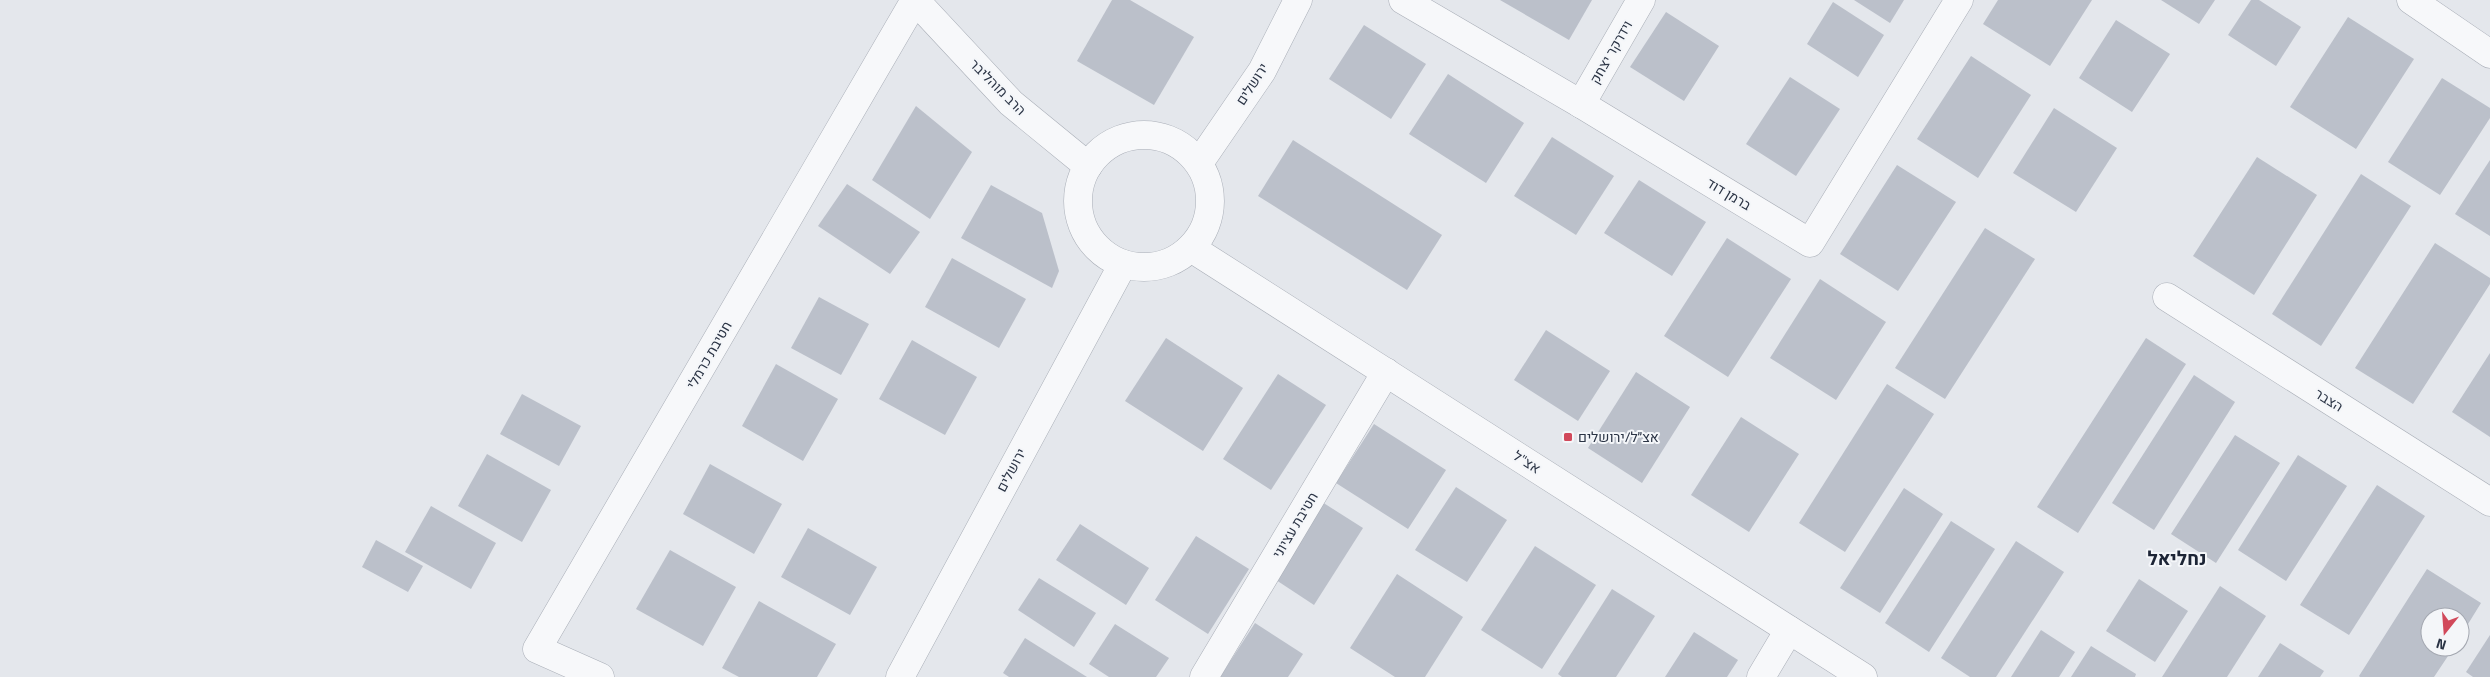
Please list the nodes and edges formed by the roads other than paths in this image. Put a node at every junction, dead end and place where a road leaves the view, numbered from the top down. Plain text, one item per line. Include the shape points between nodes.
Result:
1 (915, 0) edge
2 (1298, 0) edge
3 (1403, 0) edge
4 (1641, 0) edge
5 (1959, 0) edge
6 (2411, 0) edge
7 (2490, 54) edge
8 (1581, 104) junction
9 (1199, 163) junction
10 (1088, 166) junction
11 (1191, 248) junction
12 (1123, 264) junction
13 (2167, 297) dead end
14 (1386, 372) junction
15 (2490, 502) edge
16 (1789, 630) junction
17 (600, 677) edge
18 (900, 677) edge
19 (1204, 677) edge
20 (1761, 677) edge
21 (1863, 677) edge

1 - 10 street, הרב מוהליבר via 1011,103
1 - 17 street, חטיבת כרמלי via 537,649
2 - 9 street, ירושלים via 1262,71
3 - 8 street, ברמן דוד
4 - 8 street, וידרקר יצחק
5 - 8 street, ברמן דוד via 1810,243
6 - 7 street
9 - 10 street via 1184,148 1164,138 1143,135 1121,139 1102,150
9 - 11 street via 1208,184 1210,207 1205,229
10 - 12 street via 1080,184 1078,204 1082,223 1091,240 1105,254
11 - 12 street via 1159,266
11 - 14 street, אצ"ל
12 - 18 street, ירושלים
13 - 15 street, הצבר
14 - 16 street, אצ"ל
14 - 19 street, חטיבת עציוני
16 - 20 street
16 - 21 street, אצ"ל

